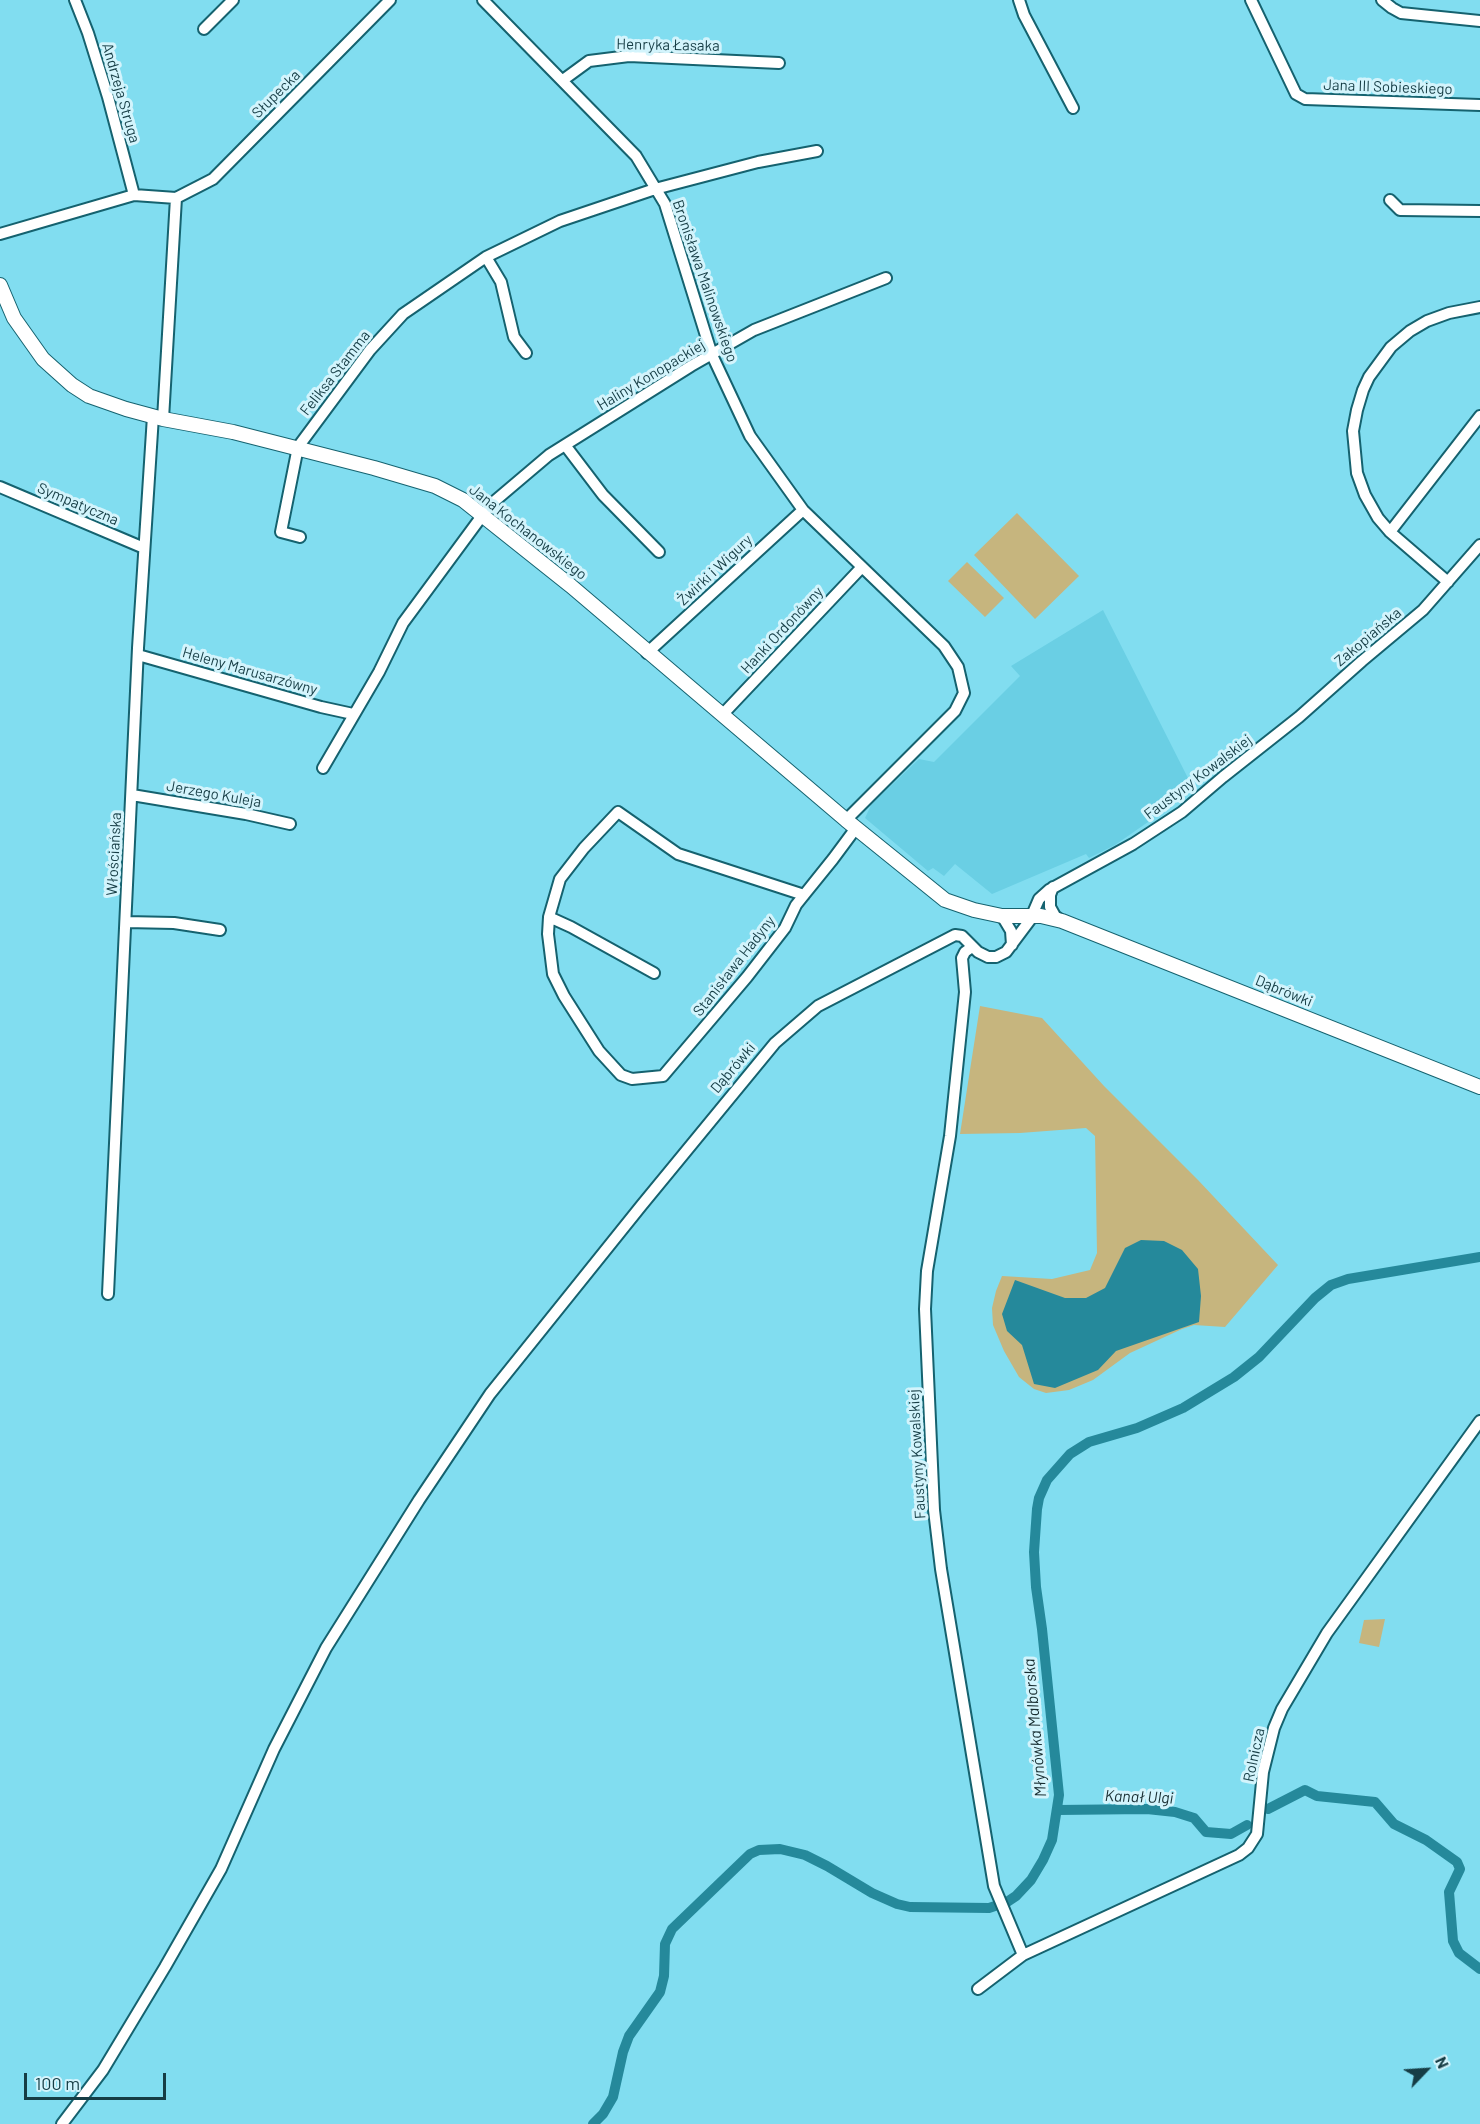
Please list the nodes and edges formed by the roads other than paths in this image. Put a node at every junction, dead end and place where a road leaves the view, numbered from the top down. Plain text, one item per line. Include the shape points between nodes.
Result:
1 (75, 0) edge
2 (233, 0) edge
3 (390, 0) edge
4 (483, 0) edge
5 (1019, 0) edge
6 (1251, 0) edge
7 (1382, 0) edge
8 (1480, 21) edge
9 (204, 29) dead end
10 (779, 63) dead end
11 (563, 80) junction
12 (1480, 105) edge
13 (1073, 108) dead end
14 (817, 151) dead end
15 (655, 189) junction
16 (134, 195) junction
17 (176, 198) junction
18 (1390, 200) dead end
19 (1480, 211) edge
20 (0, 234) edge
21 (486, 257) junction
22 (885, 278) dead end
23 (0, 285) edge
24 (1480, 308) edge
25 (526, 353) dead end
26 (712, 356) junction
27 (1480, 416) edge
28 (158, 418) junction
29 (566, 445) junction
30 (298, 447) junction
31 (0, 487) edge
32 (803, 510) junction
33 (482, 514) junction
34 (1390, 532) junction
35 (300, 537) dead end
36 (1480, 545) edge
37 (144, 548) junction
38 (659, 552) dead end
39 (862, 567) junction
40 (1448, 582) junction
41 (647, 652) junction
42 (138, 655) junction
43 (353, 714) junction
44 (723, 714) junction
45 (1267, 744) joint
46 (914, 751) joint
47 (322, 768) dead end
48 (132, 795) junction
49 (290, 824) dead end
50 (851, 824) junction
51 (1053, 886) junction
52 (804, 895) junction
53 (1002, 916) junction
54 (1031, 916) junction
55 (549, 917) junction
56 (1062, 921) junction
57 (126, 922) junction
58 (220, 930) dead end
59 (1012, 945) junction
60 (972, 947) junction
61 (654, 973) dead end
62 (1480, 1087) edge
63 (108, 1294) dead end
64 (1480, 1421) edge
65 (1023, 1956) junction
66 (978, 1989) dead end
67 (62, 2124) edge

1 - 16 street, Andrzeja Struga via 108,97
2 - 9 street
3 - 17 street, Słupecka via 213,179
4 - 11 street, Bronisława Malinowskiego
5 - 13 street
6 - 12 street, Jana III Sobieskiego via 1296,94 1305,99
7 - 8 street via 1401,13
10 - 11 street, Henryka Łasaka via 629,56 589,62
11 - 15 street, Bronisława Malinowskiego via 630,148
14 - 15 street, Feliksa Stamma
15 - 21 street, Feliksa Stamma via 560,221
15 - 26 street, Bronisława Malinowskiego via 665,204
16 - 17 street
16 - 20 street
17 - 28 street
18 - 19 street via 1400,210
21 - 25 street via 501,282 514,337
21 - 30 street, Feliksa Stamma via 403,314 370,350
22 - 26 street, Haliny Konopackiej via 754,330
23 - 28 street, Jana Kochanowskiego via 14,318 56,373 89,396
24 - 34 street via 1449,313 1410,331 1391,346 1363,390 1353,431 1357,473 1365,495
26 - 29 street, Haliny Konopackiej
26 - 32 street, Bronisława Malinowskiego via 750,436
27 - 34 street
28 - 30 street, Jana Kochanowskiego
28 - 37 street, Włościańska
29 - 33 street, Haliny Konopackiej via 549,455
29 - 38 street via 603,495
30 - 33 street, Jana Kochanowskiego via 435,486
30 - 35 street, Feliksa Stamma via 281,532
31 - 37 street, Sympatyczna
32 - 39 street, Bronisława Malinowskiego
32 - 41 street, Żwirki i Wigury
33 - 41 street, Jana Kochanowskiego
33 - 43 street, Haliny Konopackiej via 403,622
34 - 40 street
36 - 40 street, Zakopiańska
37 - 42 street, Włościańska
39 - 44 street, Hanki Ordonówny
39 - 46 street, Bronisława Malinowskiego via 944,646 957,668 964,693 955,711
40 - 45 street, Zakopiańska via 1423,610
41 - 44 street, Jana Kochanowskiego
42 - 43 street, Heleny Marusarzówny
42 - 48 street, Włościańska
43 - 47 street
44 - 50 street, Jana Kochanowskiego
45 - 51 street, Faustyny Kowalskiej via 1182,812
46 - 50 street, Stanisława Hadyny
48 - 49 street, Jerzego Kuleja
48 - 57 street, Włościańska
50 - 52 street, Stanisława Hadyny
50 - 53 street, Jana Kochanowskiego via 926,887 955,905
51 - 54 street, Faustyny Kowalskiej via 1039,899
51 - 56 street via 1050,907
52 - 55 street via 678,854 618,812 560,879
52 - 55 street, Stanisława Hadyny via 785,928 707,1026 663,1076 645,1079 621,1075 609,1064 564,996 553,974
53 - 54 street, Dąbrówki
53 - 59 street via 1011,931
54 - 56 street, Dąbrówki
54 - 59 street, Faustyny Kowalskiej
55 - 61 street
56 - 62 street, Dąbrówki
57 - 58 street via 174,923
57 - 63 street, Włościańska
59 - 60 street via 993,958
60 - 65 street, Faustyny Kowalskiej via 962,958 965,992 950,1136 927,1271 925,1309 934,1510 997,1897
60 - 67 street, Dąbrówki via 962,936 955,935 818,1006 775,1043 490,1394 326,1648 210,1888 103,2070
64 - 65 street, Rolnicza via 1327,1633 1282,1709 1263,1772 1257,1834 1248,1848
65 - 66 street, Rolnicza

